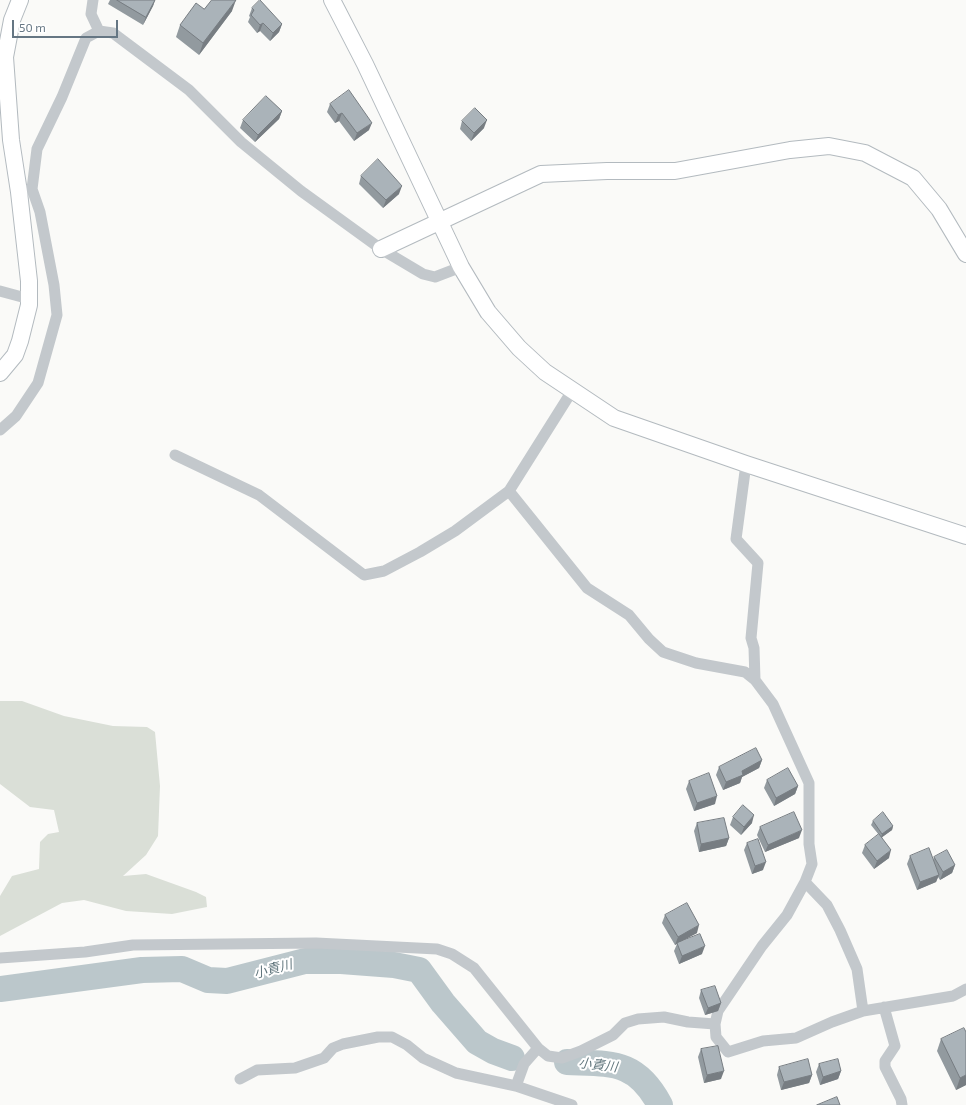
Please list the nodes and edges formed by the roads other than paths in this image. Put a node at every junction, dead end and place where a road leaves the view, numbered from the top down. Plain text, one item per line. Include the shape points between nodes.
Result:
1 (20, 0) edge
2 (93, 0) edge
3 (332, 0) edge
4 (99, 31) junction
5 (26, 190) junction
6 (440, 222) junction
7 (381, 248) junction
8 (966, 254) edge
9 (461, 267) junction
10 (0, 291) edge
11 (28, 295) junction
12 (0, 373) edge
13 (572, 391) junction
14 (0, 430) edge
15 (175, 455) dead end
16 (746, 464) junction
17 (509, 491) junction
18 (966, 536) edge
19 (755, 680) junction
20 (805, 882) junction
21 (0, 958) edge
22 (966, 990) edge
23 (884, 1007) junction
24 (863, 1011) junction
25 (715, 1024) junction
26 (538, 1048) junction
27 (240, 1079) dead end
28 (516, 1086) junction
29 (572, 1105) edge
30 (902, 1105) edge

1 - 5 street via 12,20 5,57 11,140
2 - 4 street via 91,14
3 - 6 street
4 - 5 street via 86,38 37,149
4 - 7 street via 113,33 189,90 241,142 301,191
5 - 11 street
5 - 14 street via 40,212 57,315 38,383 16,416
6 - 7 street
6 - 8 street via 541,174 676,171 790,150 829,146 865,153 913,178 939,209
6 - 9 street
7 - 9 street via 423,274 435,277
9 - 13 street via 488,312 519,348 545,372
10 - 11 street via 22,297
11 - 12 street via 29,305 15,355
13 - 16 street via 614,418
13 - 17 street
15 - 17 street via 259,495 364,575 384,571 420,552 455,531
16 - 18 street
16 - 19 street via 736,539 758,563 751,638 754,648
17 - 19 street via 587,588 629,615 663,652 696,663 745,672
19 - 20 street via 773,704 809,783 809,844 812,864
20 - 24 street via 827,905 840,930 857,969
20 - 25 street via 787,915 762,946 718,1011
21 - 26 street via 85,952 132,945 316,943 437,949 452,954 474,968
22 - 23 street via 953,996
23 - 24 street
23 - 30 street via 895,1046 885,1061 885,1067
24 - 25 street via 796,1038 763,1041 728,1052 716,1037
25 - 26 street via 664,1017 638,1019 625,1023 613,1035 562,1058 548,1056
26 - 28 street via 524,1064
27 - 28 street via 257,1070 295,1068 317,1061 324,1058 333,1048 343,1044 392,1037 423,1058 456,1073
28 - 29 street

